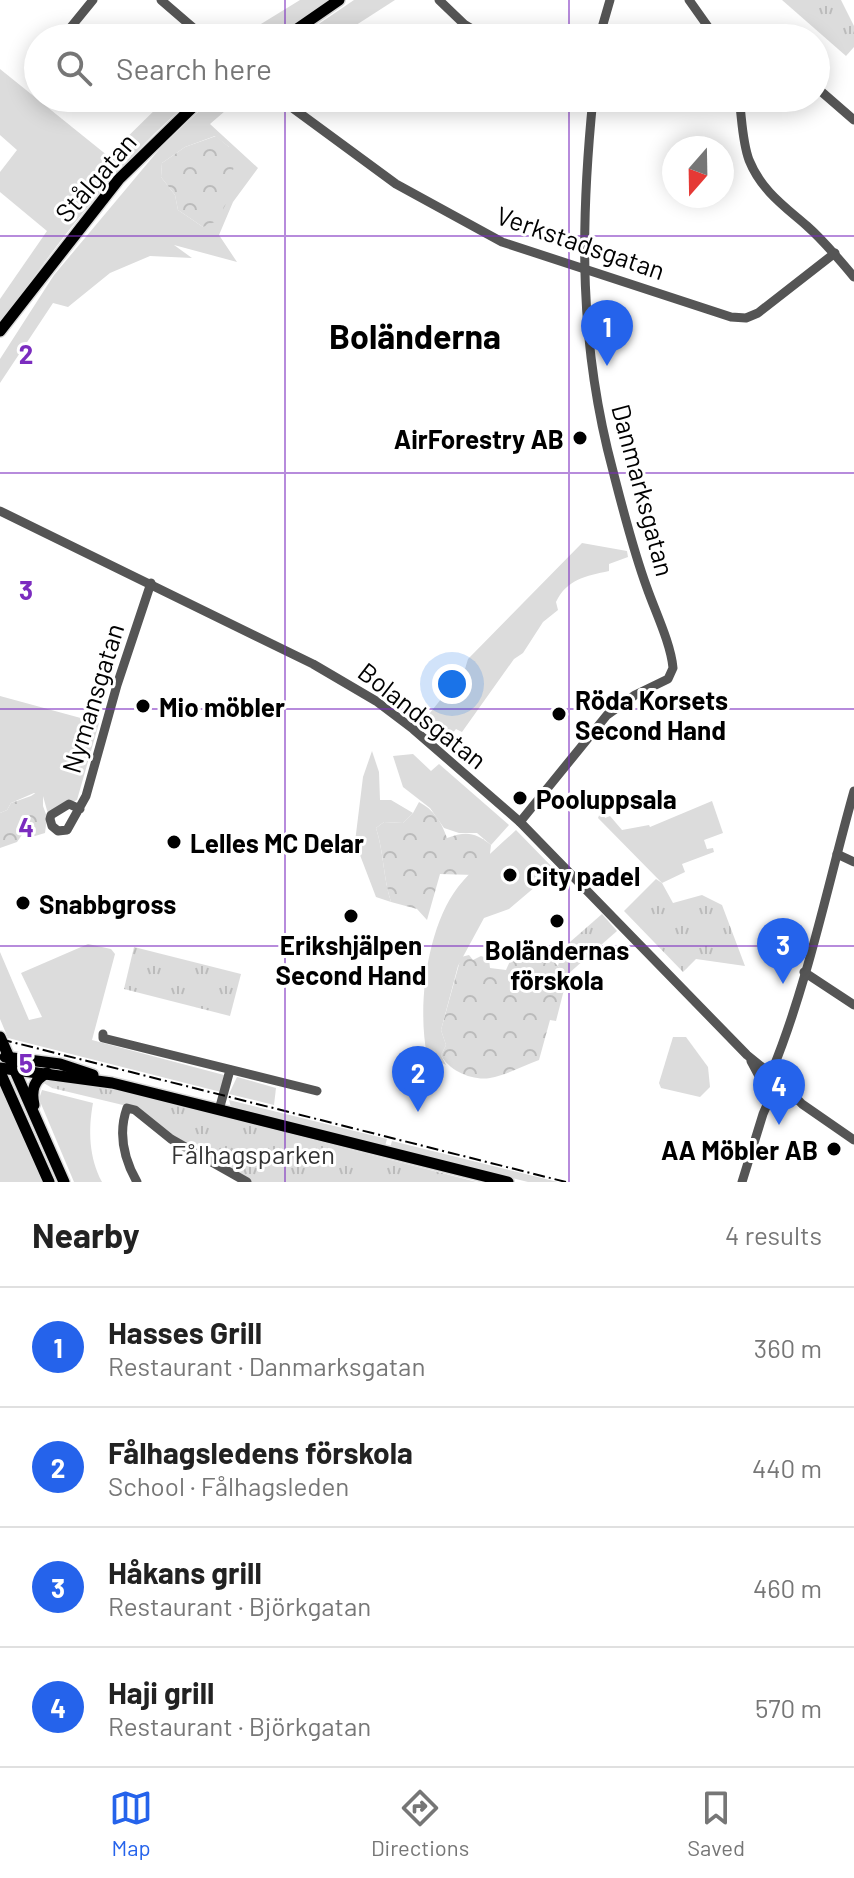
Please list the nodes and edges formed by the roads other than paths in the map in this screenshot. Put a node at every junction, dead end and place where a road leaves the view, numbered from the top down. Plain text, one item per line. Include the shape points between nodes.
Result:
1 (93, 0) edge
2 (161, 0) edge
3 (339, 0) edge
4 (439, 0) edge
5 (610, 0) edge
6 (689, 0) edge
7 (73, 24) edge
8 (189, 24) edge
9 (304, 24) edge
10 (464, 24) edge
11 (603, 24) edge
12 (706, 24) edge
13 (830, 99) edge
14 (188, 112) edge
15 (297, 112) edge
16 (592, 112) edge
17 (741, 112) edge
18 (854, 120) edge
19 (835, 253) junction
20 (584, 268) junction
21 (854, 277) edge
22 (30, 292) junction
23 (0, 331) edge
24 (0, 342) edge
25 (0, 511) edge
26 (151, 583) junction
27 (854, 791) edge
28 (80, 809) junction
29 (520, 822) junction
30 (837, 854) junction
31 (854, 862) edge
32 (804, 972) junction
33 (854, 1005) edge
34 (103, 1034) dead end
35 (0, 1037) edge
36 (4, 1057) edge
37 (4, 1070) edge
38 (230, 1070) junction
39 (47, 1073) junction
40 (772, 1081) junction
41 (112, 1083) junction
42 (317, 1091) dead end
43 (219, 1110) junction
44 (38, 1125) junction
45 (854, 1140) edge
46 (49, 1182) edge
47 (64, 1182) edge
48 (137, 1182) edge
49 (247, 1182) edge
50 (508, 1182) edge
51 (742, 1182) edge

1 - 7 street
2 - 8 street
3 - 9 main road
4 - 10 street
5 - 11 street
6 - 12 street
13 - 18 street
14 - 22 main road, Stålgatan via 119,179
15 - 20 street, Verkstadsgatan via 350,153 441,210 502,242
16 - 20 street, Danmarksgatan
17 - 19 street via 748,159 764,188
19 - 20 street, Verkstadsgatan via 758,313 741,319
19 - 21 street
20 - 29 street, Danmarksgatan via 585,320 602,426 673,668 668,679 607,715
22 - 23 main road, Stålgatan
22 - 24 main road, Stålgatan
25 - 26 street, Bolandsgatan
26 - 28 street, Nymansgatan
26 - 29 street, Bolandsgatan via 376,701
27 - 30 street
28 - 28 street, Nymansgatan via 67,830 52,826 55,812 69,804
29 - 40 street, Bolandsgatan
30 - 31 street
30 - 32 street
32 - 33 street
32 - 40 street
34 - 38 street
35 - 36 main road
36 - 37 main road
36 - 41 main road via 70,1067
37 - 39 main road
37 - 44 main road
37 - 46 main road
38 - 42 street
38 - 43 street
39 - 41 main road
39 - 44 main road via 32,1089
40 - 45 street, Bolandsgatan
40 - 51 street
41 - 43 main road
43 - 50 main road
44 - 47 main road
48 - 49 street via 123,1148 121,1123 127,1108

